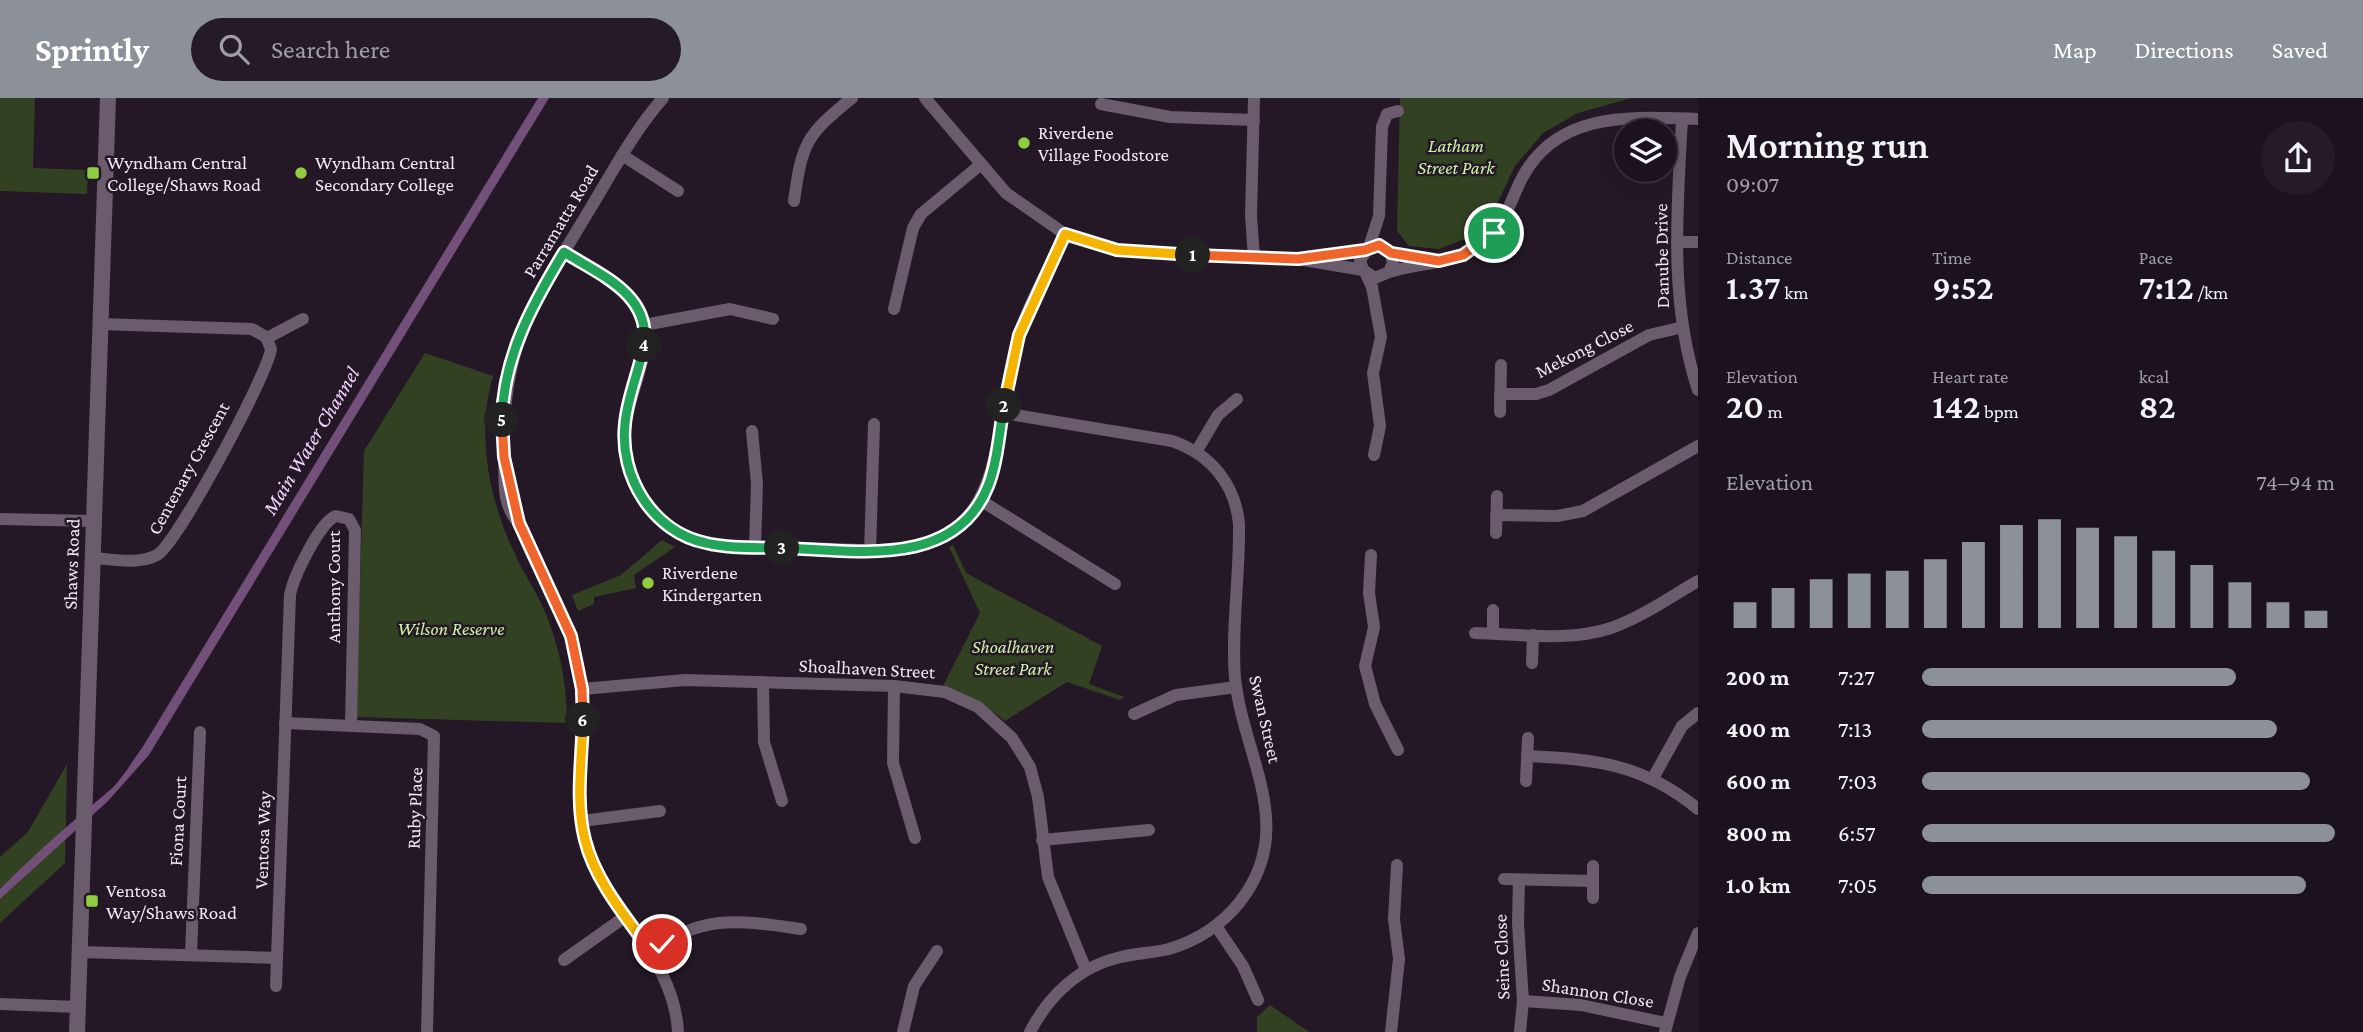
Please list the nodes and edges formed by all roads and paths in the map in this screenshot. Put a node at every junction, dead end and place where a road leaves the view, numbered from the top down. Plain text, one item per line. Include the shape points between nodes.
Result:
1 (108, 98) edge
2 (663, 98) edge
3 (852, 98) edge
4 (1254, 98) edge
5 (930, 100) edge
6 (1101, 104) dead end
7 (1398, 111) dead end
8 (1682, 119) junction
9 (1254, 120) junction
10 (1698, 120) edge
11 (622, 155) junction
12 (981, 165) junction
13 (678, 191) dead end
14 (794, 201) dead end
15 (1379, 216) junction
16 (1065, 234) junction
17 (1677, 242) junction
18 (1698, 242) edge
19 (1367, 249) junction
20 (1389, 251) junction
21 (564, 252) junction
22 (1250, 256) junction
23 (1298, 259) junction
24 (1439, 261) junction
25 (1364, 272) junction
26 (1387, 274) junction
27 (1374, 299) junction
28 (894, 309) dead end
29 (303, 319) dead end
30 (773, 319) dead end
31 (100, 324) junction
32 (644, 325) junction
33 (1683, 327) junction
34 (267, 338) junction
35 (1501, 365) dead end
36 (1698, 390) edge
37 (1500, 394) junction
38 (1237, 399) dead end
39 (1500, 412) dead end
40 (1003, 413) junction
41 (874, 424) dead end
42 (752, 431) dead end
43 (1698, 446) edge
44 (1196, 452) junction
45 (1374, 455) dead end
46 (1497, 496) dead end
47 (980, 500) junction
48 (1496, 515) junction
49 (0, 519) edge
50 (94, 521) junction
51 (1496, 533) dead end
52 (755, 547) junction
53 (870, 551) junction
54 (1371, 555) dead end
55 (93, 558) junction
56 (1698, 581) edge
57 (1115, 584) dead end
58 (1493, 610) dead end
59 (1475, 633) dead end
60 (1493, 633) junction
61 (1533, 635) junction
62 (1532, 663) dead end
63 (764, 682) junction
64 (894, 686) junction
65 (1236, 687) junction
66 (582, 689) junction
67 (1698, 713) edge
68 (1134, 714) dead end
69 (285, 723) junction
70 (351, 725) junction
71 (200, 733) dead end
72 (1528, 738) dead end
73 (1398, 750) dead end
74 (1527, 756) junction
75 (1653, 778) junction
76 (1526, 781) dead end
77 (782, 801) dead end
78 (1698, 809) edge
79 (660, 811) dead end
80 (582, 821) junction
81 (1149, 830) dead end
82 (915, 838) dead end
83 (1042, 840) junction
84 (1397, 865) dead end
85 (1593, 866) dead end
86 (1504, 879) dead end
87 (1519, 880) junction
88 (1592, 881) junction
89 (1593, 898) dead end
90 (626, 916) junction
91 (1216, 926) junction
92 (801, 929) dead end
93 (1698, 933) edge
94 (937, 951) dead end
95 (80, 952) junction
96 (652, 953) junction
97 (191, 954) junction
98 (277, 958) junction
99 (564, 960) dead end
100 (1091, 968) junction
101 (276, 986) dead end
102 (1258, 1000) dead end
103 (1523, 1001) junction
104 (0, 1004) edge
105 (78, 1007) junction
106 (1666, 1028) edge
107 (77, 1032) edge
108 (427, 1032) edge
109 (678, 1032) edge
110 (902, 1032) edge
111 (1031, 1032) edge
112 (1391, 1032) edge
113 (1520, 1032) edge

1 - 31 street, Shaws Road
2 - 11 street, Parramatta Road
3 - 14 street via 808,139 800,155
4 - 9 street
5 - 12 street
6 - 9 street via 1170,117
7 - 15 street via 1387,114 1382,127
8 - 10 street
8 - 17 street, Danube Drive
8 - 24 street via 1609,118 1563,135 1529,167 1494,233 1463,255
9 - 22 street
11 - 13 street
11 - 21 street, Parramatta Road
12 - 16 street via 1020,204
12 - 28 street via 921,214 913,228
15 - 19 street
15 - 20 street
16 - 22 street via 1131,252
16 - 40 street via 1019,335
17 - 18 street
17 - 33 street, Danube Drive
19 - 20 street via 1379,245
19 - 23 street
19 - 25 street via 1360,260
20 - 24 street
20 - 26 street via 1393,263
21 - 32 street via 624,289
21 - 66 street, Parramatta Road via 534,302 513,352 502,412 509,508 566,621
22 - 23 street
23 - 25 street
24 - 26 street
25 - 26 street via 1375,278
25 - 27 street
26 - 27 street
27 - 45 street via 1381,345 1373,373 1380,426
29 - 34 street
30 - 32 street via 730,310
31 - 34 street via 252,329
31 - 50 street, Shaws Road
32 - 52 street via 644,348 624,432 636,488 657,516 684,535 706,543
33 - 36 street, Danube Drive
33 - 37 street, Mekong Close via 1649,335 1549,390
34 - 55 street, Centenary Crescent via 271,349 268,361 198,498 167,546 145,559
35 - 37 street
37 - 39 street
38 - 44 street via 1218,415
40 - 44 street, Swan Street via 1160,439
40 - 47 street via 991,475
41 - 53 street
42 - 52 street
43 - 48 street via 1574,514
44 - 65 street, Swan Street via 1225,481 1238,515
46 - 48 street
47 - 53 street via 961,524 935,541 904,550
47 - 57 street
48 - 51 street
49 - 50 street
50 - 55 street, Shaws Road
52 - 53 street
54 - 73 street via 1368,584 1374,627 1365,666 1374,704
55 - 95 street, Shaws Road
56 - 61 street via 1609,628 1576,635
58 - 60 street
59 - 60 street
60 - 61 street
61 - 62 street
63 - 64 street, Shoalhaven Street
63 - 66 street, Shoalhaven Street via 674,680
63 - 77 street via 764,742
64 - 82 street via 893,763
64 - 83 street, Shoalhaven Street via 945,692 1002,726 1022,752 1035,780
65 - 68 street via 1176,695
65 - 91 street, Swan Street via 1266,800 1267,835 1248,890
66 - 80 street, Parramatta Road
67 - 75 street via 1682,726
69 - 70 street, Ruby Place
69 - 70 street, Anthony Court via 291,588 327,520 338,516 352,521 355,530
69 - 98 street, Ventosa Way
70 - 108 street, Ruby Place via 423,729 432,733 435,741
71 - 97 street, Fiona Court
72 - 74 street
74 - 75 street via 1604,761
74 - 76 street
75 - 78 street
79 - 80 street
80 - 90 street, Parramatta Road via 598,874
81 - 83 street
83 - 100 street, Shoalhaven Street via 1053,893
84 - 112 street via 1394,919 1399,959
85 - 88 street
86 - 87 street
87 - 88 street
87 - 103 street, Seine Close
88 - 89 street
90 - 96 street, Parramatta Road
90 - 99 street
91 - 100 street, Swan Street via 1178,946 1120,957
91 - 102 street via 1243,966
92 - 96 street via 719,921 692,928
93 - 106 street
94 - 110 street via 914,986
95 - 97 street
95 - 105 street, Shaws Road
96 - 109 street, Parramatta Road via 671,991
97 - 98 street
98 - 101 street, Ventosa Way
100 - 111 street, Swan Street via 1049,1000
103 - 106 street, Shannon Close via 1581,1005
103 - 113 street, Seine Close
104 - 105 street
105 - 107 street, Shaws Road

